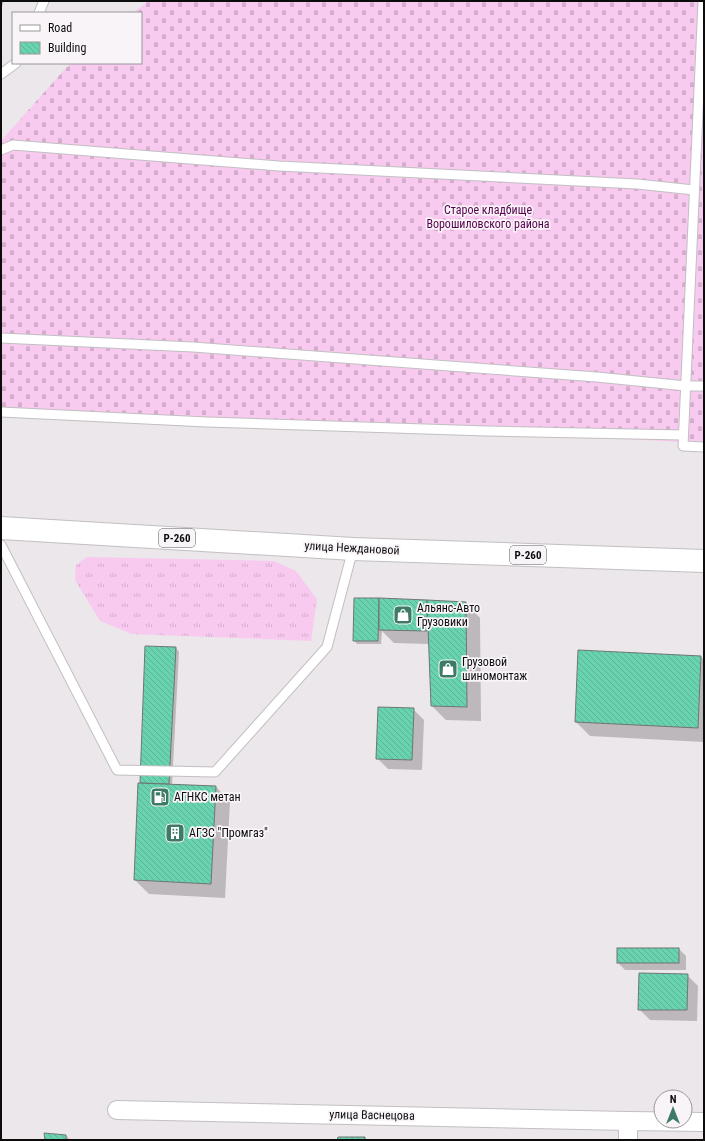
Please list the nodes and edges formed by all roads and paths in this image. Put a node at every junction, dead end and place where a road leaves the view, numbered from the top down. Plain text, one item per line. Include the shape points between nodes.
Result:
1 (44, 1) edge
2 (702, 1) edge
3 (39, 12) edge
4 (15, 64) edge
5 (1, 74) edge
6 (1, 150) edge
7 (694, 190) junction
8 (1, 338) edge
9 (686, 386) junction
10 (704, 386) edge
11 (1, 412) edge
12 (684, 435) junction
13 (704, 447) edge
14 (1, 528) edge
15 (1, 545) edge
16 (353, 549) junction
17 (704, 561) edge
18 (117, 1110) dead end
19 (628, 1120) junction
20 (704, 1122) edge
21 (628, 1140) edge

1 - 3 lane
2 - 7 lane
4 - 5 lane
6 - 7 lane via 13,145 279,166 636,184
7 - 9 lane
8 - 9 lane via 193,347
9 - 10 lane
9 - 12 lane
11 - 12 lane via 214,422
12 - 13 lane via 683,446
14 - 16 highway, улица Неждановой / Р-260
15 - 16 lane via 117,770 216,772 327,647
16 - 17 highway, улица Неждановой / Р-260
18 - 19 street, улица Васнецова
19 - 20 street, улица Васнецова
19 - 21 street

